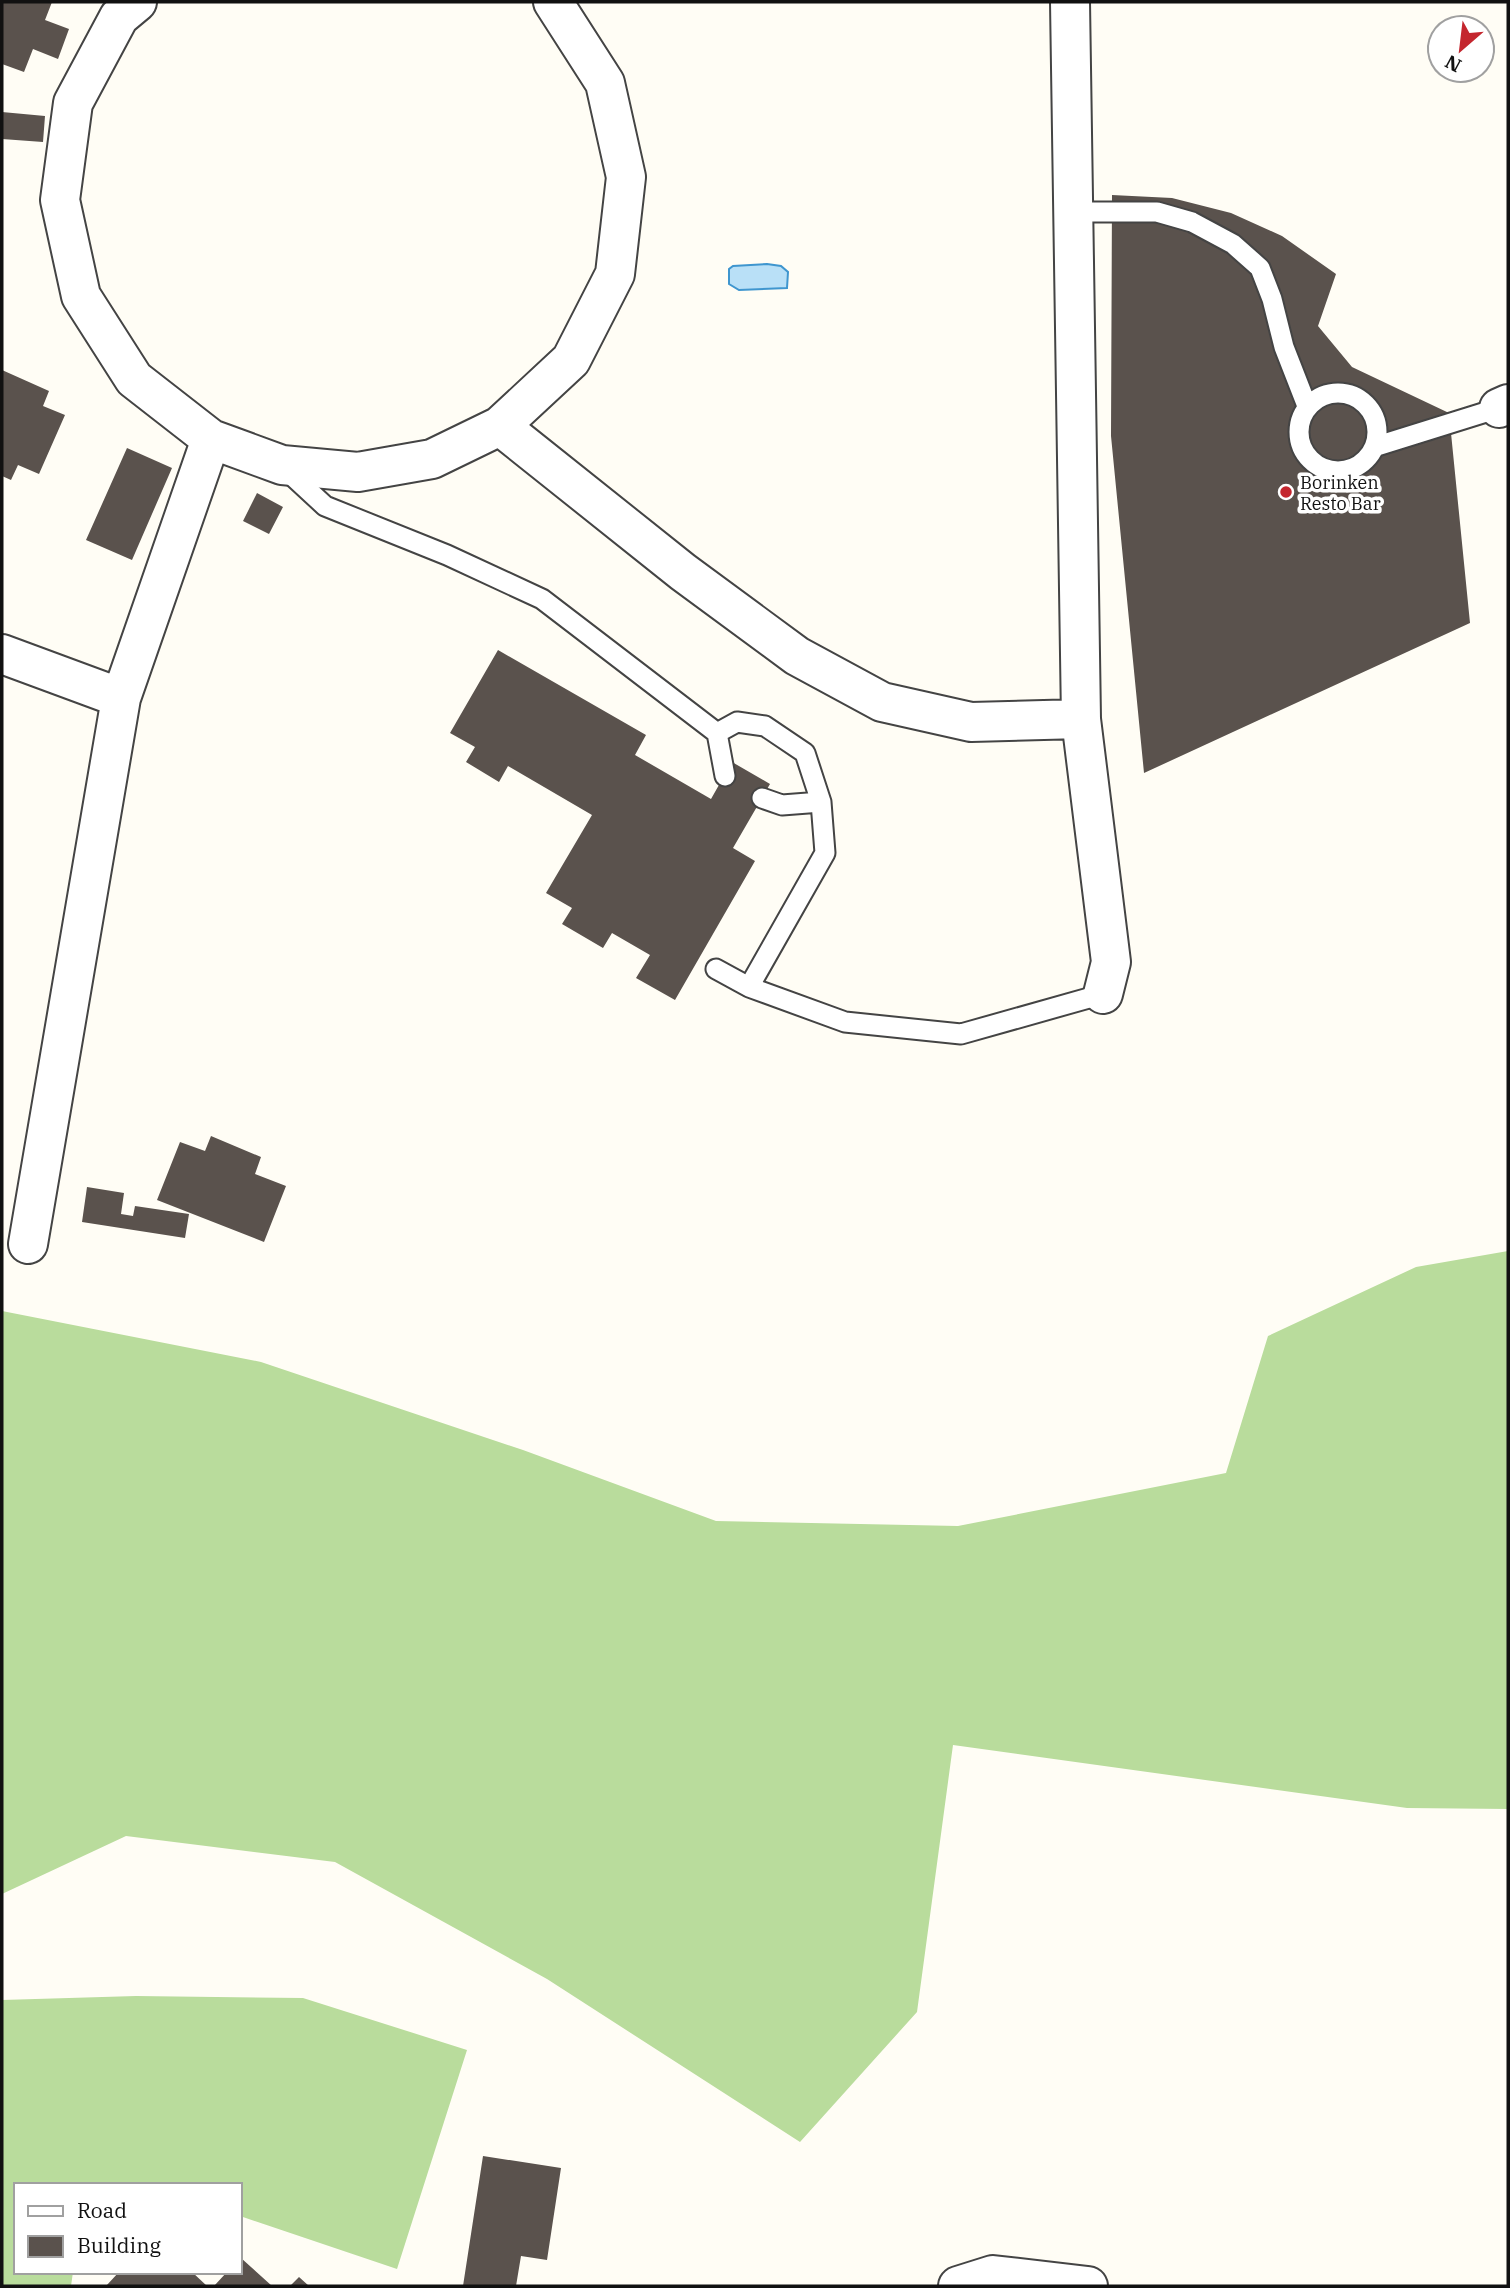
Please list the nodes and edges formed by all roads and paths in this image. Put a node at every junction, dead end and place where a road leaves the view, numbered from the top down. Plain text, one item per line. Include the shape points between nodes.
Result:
1 (137, 2) edge
2 (553, 2) edge
3 (1070, 2) edge
4 (1074, 212) junction
5 (1307, 406) junction
6 (1503, 406) edge
7 (500, 426) junction
8 (211, 439) junction
9 (1374, 447) junction
10 (282, 466) junction
11 (2, 654) edge
12 (121, 698) junction
13 (1082, 719) junction
14 (717, 733) junction
15 (724, 776) dead end
16 (762, 798) dead end
17 (821, 802) junction
18 (716, 969) dead end
19 (748, 987) junction
20 (1103, 994) joint
21 (28, 1244) dead end
22 (958, 2286) edge
23 (1088, 2286) edge

1 - 8 street via 118,17 73,103 60,200 81,296 134,379
2 - 7 street via 605,83 608,96 626,177 615,274 570,360
3 - 4 street
4 - 5 lane via 1157,212 1192,222 1233,244 1260,268
4 - 13 street
5 - 9 lane via 1324,395 1344,393 1362,402 1374,418
5 - 9 lane via 1298,425 1300,445 1312,461 1330,470 1350,468 1366,460
6 - 9 lane
7 - 10 street via 432,459 383,468 358,472
7 - 13 street via 797,656 882,702 971,722
8 - 10 street
8 - 12 street
10 - 14 lane via 326,506 542,599
11 - 12 street
12 - 21 street
13 - 20 street via 1111,962
14 - 15 lane
14 - 17 lane via 737,722 765,726 805,752
16 - 17 lane via 782,805
17 - 19 lane via 825,852
18 - 19 lane
19 - 20 lane via 845,1022 961,1034
22 - 23 street via 993,2275

